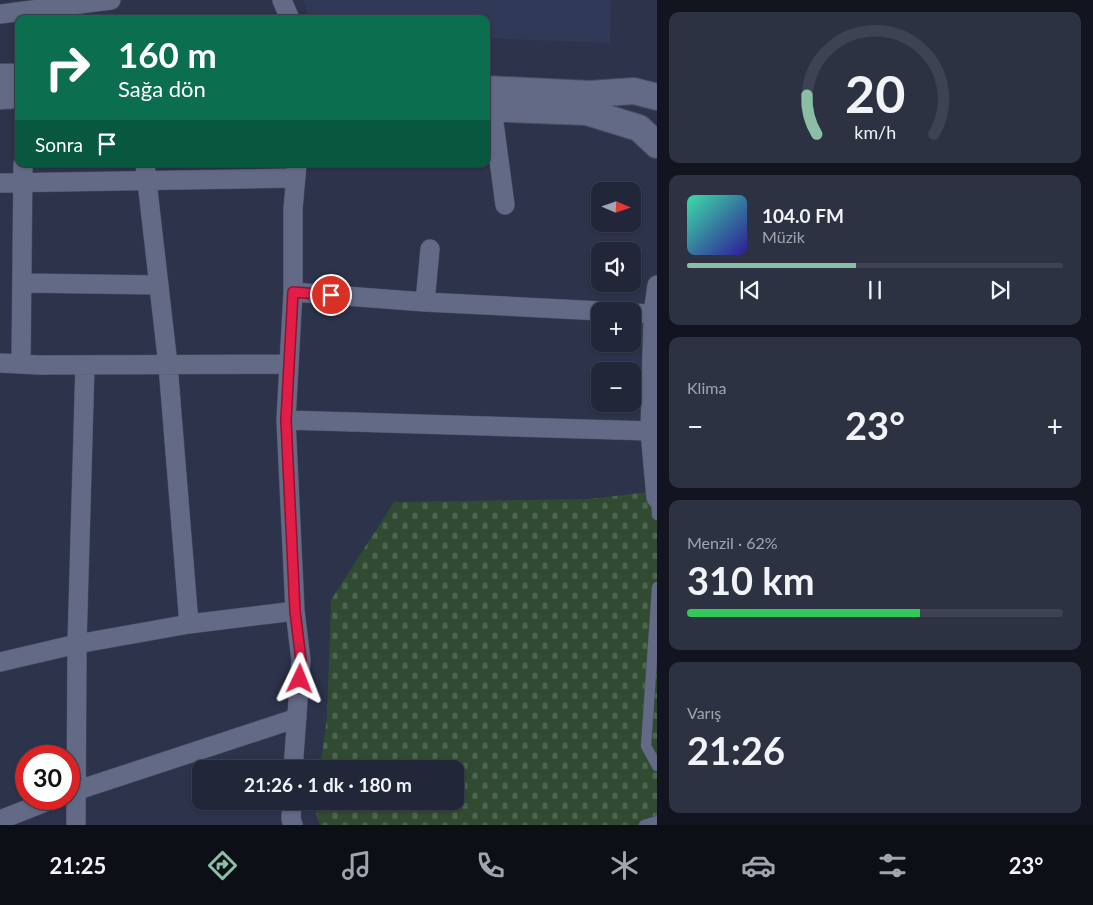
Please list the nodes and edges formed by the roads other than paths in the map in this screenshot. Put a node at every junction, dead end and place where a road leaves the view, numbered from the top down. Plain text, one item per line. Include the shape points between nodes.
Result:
1 (111, 0) edge
2 (282, 0) edge
3 (0, 14) edge
4 (288, 15) edge
5 (0, 77) edge
6 (15, 77) edge
7 (15, 95) edge
8 (0, 96) edge
9 (657, 97) edge
10 (490, 102) edge
11 (490, 102) edge
12 (490, 114) edge
13 (657, 145) edge
14 (23, 167) edge
15 (296, 171) edge
16 (146, 172) edge
17 (0, 183) edge
18 (23, 184) junction
19 (505, 205) dead end
20 (430, 250) dead end
21 (22, 283) junction
22 (657, 285) edge
23 (159, 286) junction
24 (293, 292) junction
25 (425, 302) junction
26 (591, 310) edge
27 (641, 313) edge
28 (652, 314) junction
29 (0, 363) edge
30 (21, 364) junction
31 (289, 364) junction
32 (85, 365) junction
33 (168, 365) junction
34 (286, 420) junction
35 (650, 431) junction
36 (655, 461) edge
37 (656, 506) edge
38 (657, 587) edge
39 (295, 611) junction
40 (190, 624) junction
41 (77, 644) junction
42 (0, 662) edge
43 (297, 718) junction
44 (74, 745) edge
45 (294, 760) edge
46 (657, 766) edge
47 (80, 789) edge
48 (25, 810) edge
49 (75, 810) edge
50 (292, 810) edge
51 (0, 820) edge
52 (657, 821) edge
53 (76, 825) edge
54 (293, 825) edge
55 (644, 825) edge

1 - 3 street
2 - 4 street
5 - 6 main road
7 - 8 main road
9 - 10 main road via 634,91
11 - 13 main road via 587,112 639,128
12 - 19 street
14 - 18 street
15 - 16 street
15 - 24 street
16 - 18 street
16 - 23 street
17 - 18 street
18 - 21 street
20 - 25 street
21 - 23 street
21 - 30 street
22 - 28 street
23 - 33 street
24 - 25 street
24 - 31 street
25 - 26 street
27 - 28 street
28 - 35 street
29 - 30 street
30 - 32 street
31 - 33 street
31 - 34 street
32 - 33 street
32 - 41 street
33 - 40 street
34 - 35 street
34 - 39 street
35 - 36 street
36 - 37 street
38 - 46 lane via 646,746
39 - 40 street
39 - 43 street via 301,660
40 - 41 street
41 - 42 street
41 - 44 street
43 - 45 street
43 - 47 street
48 - 51 street
49 - 53 street
50 - 54 street
52 - 55 lane

